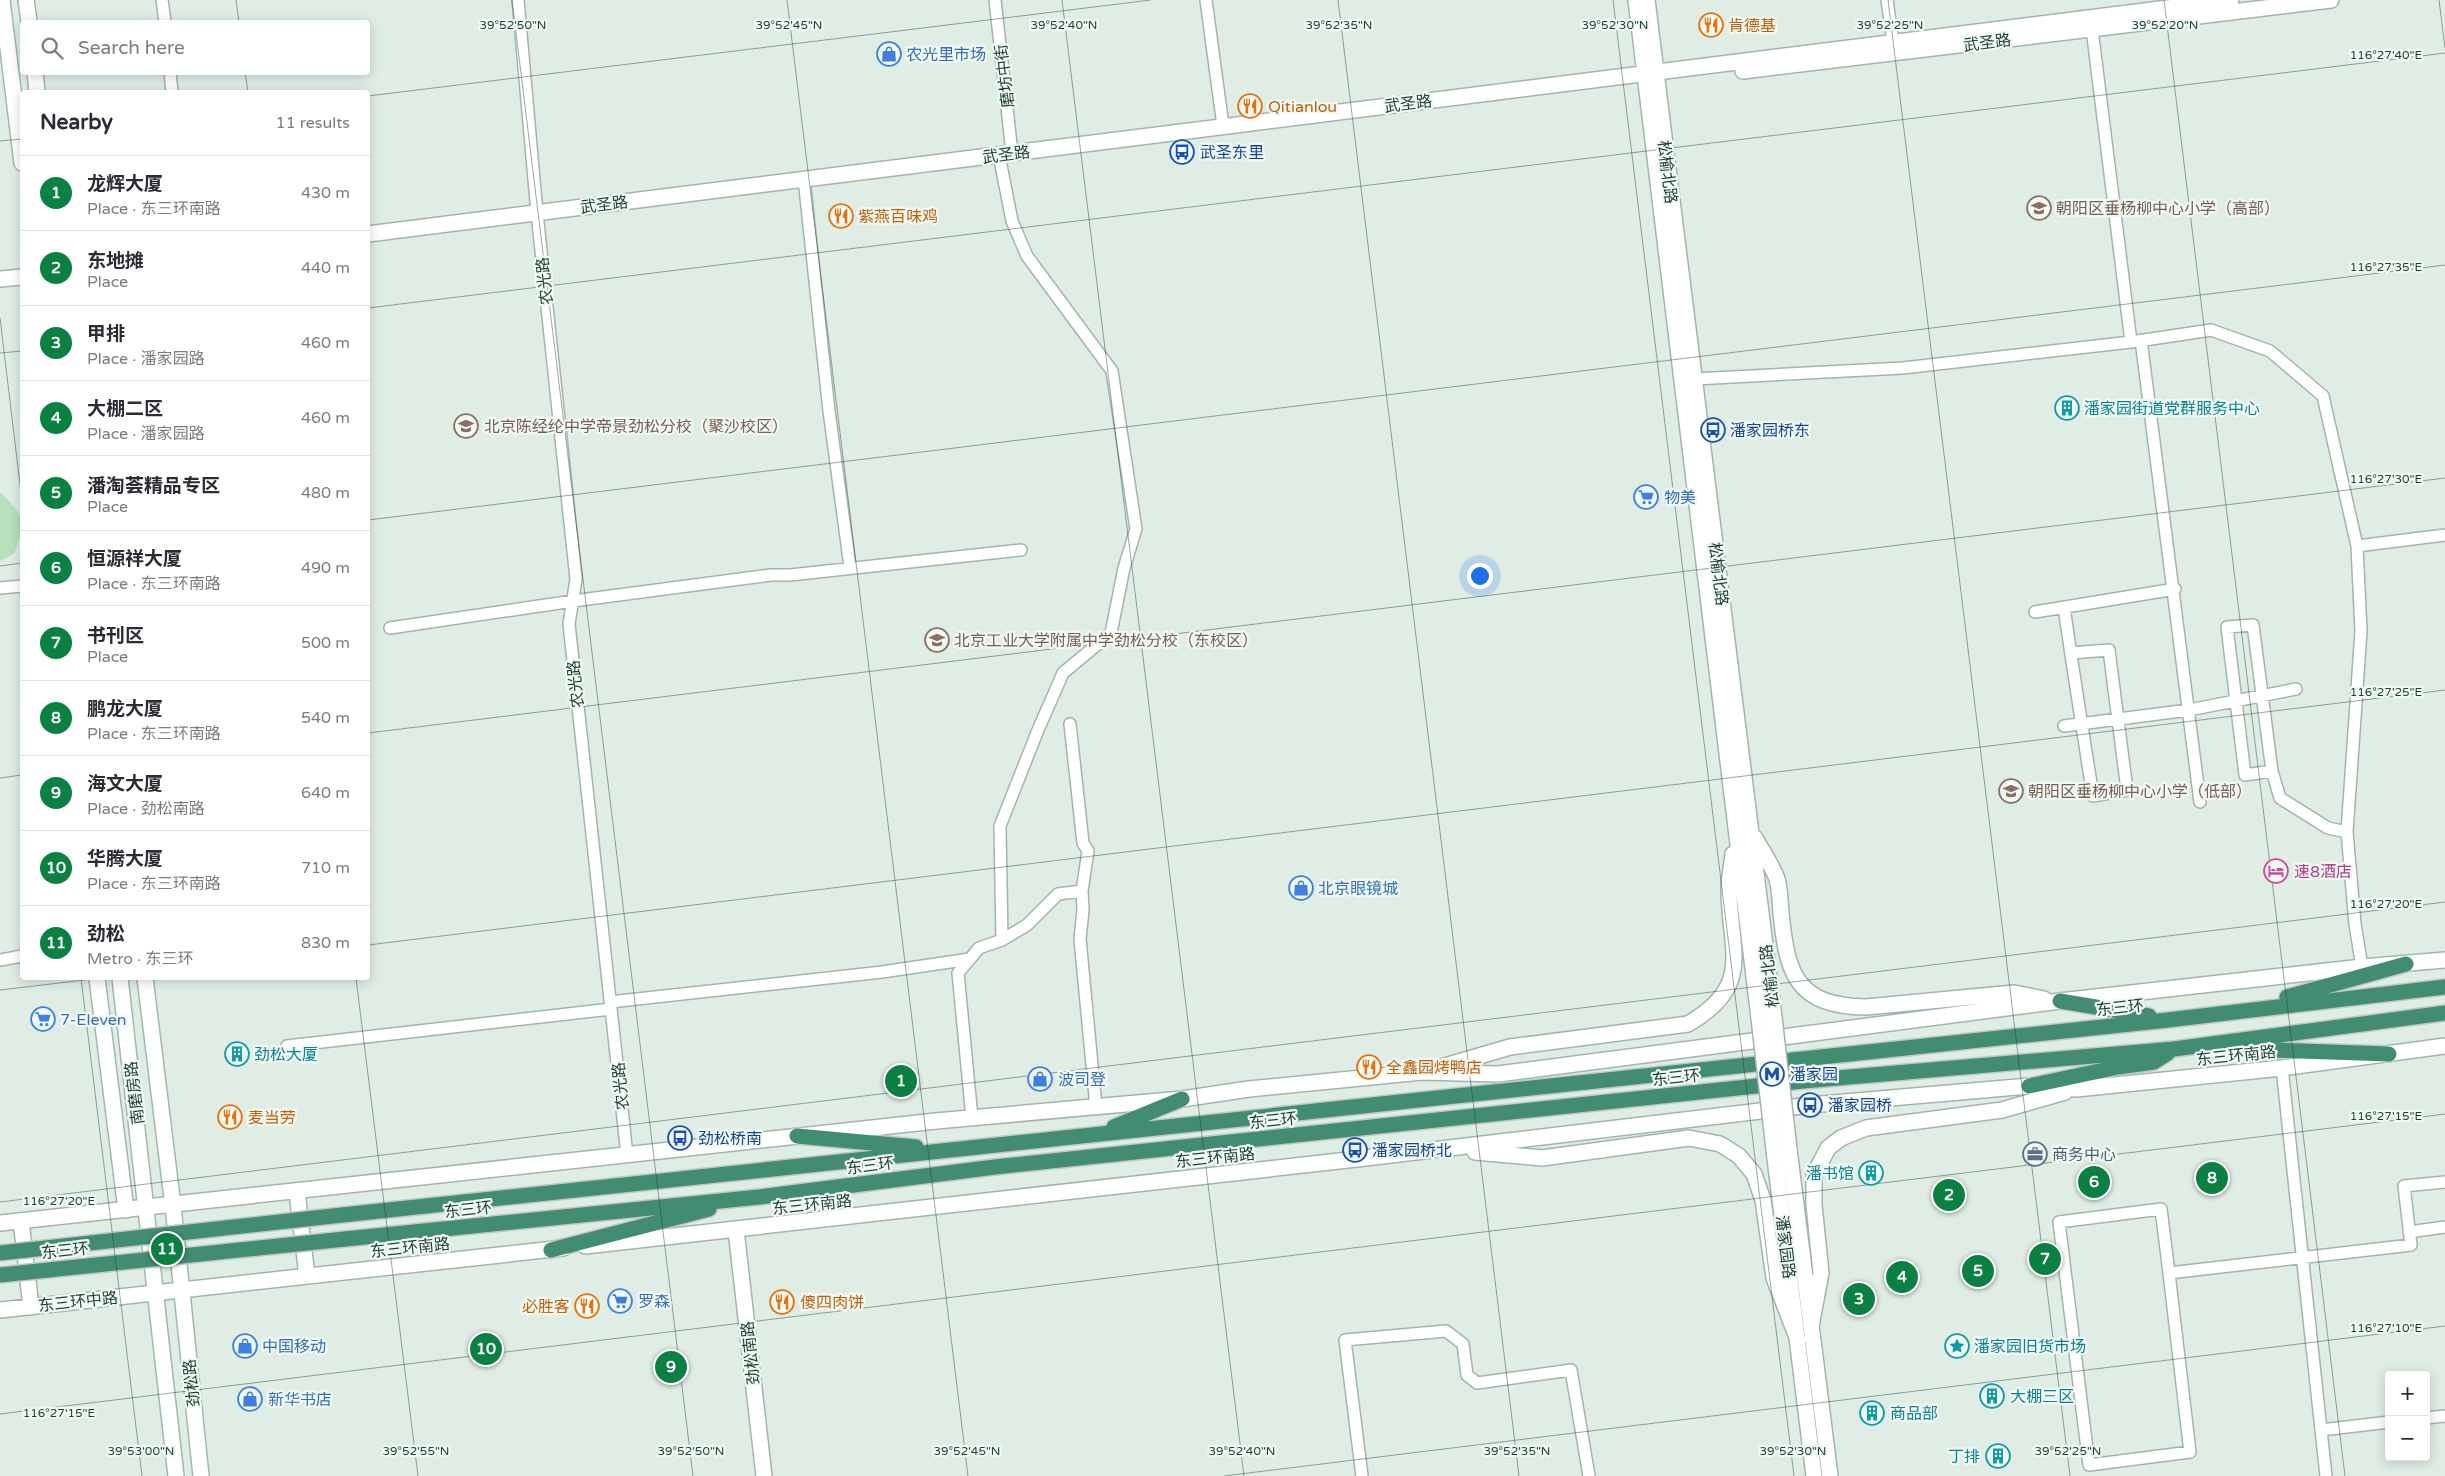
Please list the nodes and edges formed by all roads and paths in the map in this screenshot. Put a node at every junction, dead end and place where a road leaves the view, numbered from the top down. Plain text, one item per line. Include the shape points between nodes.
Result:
1 (2, 0) edge
2 (26, 0) edge
3 (162, 0) edge
4 (518, 0) edge
5 (995, 0) edge
6 (1206, 0) edge
7 (1636, 0) edge
8 (1647, 0) edge
9 (1887, 0) edge
10 (2231, 0) edge
11 (2332, 0) edge
12 (29, 20) edge
13 (165, 20) edge
14 (2092, 29) junction
15 (1893, 42) junction
16 (35, 75) edge
17 (170, 75) edge
18 (1652, 76) junction
19 (37, 90) edge
20 (172, 90) edge
21 (1223, 126) junction
22 (20, 147) edge
23 (1006, 154) junction
24 (804, 179) junction
25 (537, 213) junction
26 (370, 234) edge
27 (20, 277) edge
28 (0, 279) edge
29 (2136, 341) junction
30 (1695, 379) junction
31 (2445, 535) edge
32 (2356, 546) junction
33 (1021, 550) dead end
34 (850, 568) junction
35 (20, 586) edge
36 (0, 588) edge
37 (2175, 590) junction
38 (573, 601) junction
39 (2064, 607) junction
40 (2034, 612) dead end
41 (390, 628) dead end
42 (2070, 653) junction
43 (2296, 688) dead end
44 (2263, 695) junction
45 (2236, 700) junction
46 (2189, 710) junction
47 (2117, 719) junction
48 (1070, 724) dead end
49 (2081, 724) junction
50 (2064, 726) dead end
51 (2272, 771) junction
52 (2200, 802) dead end
53 (1751, 829) junction
54 (1736, 832) junction
55 (2347, 832) junction
56 (1082, 891) junction
57 (1002, 940) junction
58 (20, 956) edge
59 (970, 959) junction
60 (0, 960) edge
61 (2445, 960) edge
62 (2406, 964) junction
63 (2362, 967) junction
64 (97, 980) edge
65 (120, 980) edge
66 (145, 980) edge
67 (2445, 987) edge
68 (2060, 1002) junction
69 (611, 1005) junction
70 (2244, 1009) junction
71 (2445, 1014) edge
72 (1766, 1018) junction
73 (2168, 1020) junction
74 (2216, 1045) junction
75 (286, 1046) dead end
76 (2445, 1046) edge
77 (2174, 1050) junction
78 (2389, 1054) junction
79 (2282, 1068) junction
80 (1422, 1072) junction
81 (2029, 1086) junction
82 (2076, 1089) junction
83 (1182, 1099) junction
84 (1096, 1107) junction
85 (972, 1118) junction
86 (1099, 1134) junction
87 (797, 1136) junction
88 (1446, 1149) junction
89 (1782, 1149) junction
90 (949, 1150) junction
91 (627, 1155) junction
92 (2445, 1182) edge
93 (297, 1192) junction
94 (759, 1197) junction
95 (172, 1206) junction
96 (148, 1208) junction
97 (126, 1210) junction
98 (21, 1221) junction
99 (0, 1223) edge
100 (2445, 1227) edge
101 (736, 1230) junction
102 (2409, 1232) junction
103 (551, 1250) junction
104 (0, 1253) edge
105 (2302, 1257) junction
106 (2169, 1273) junction
107 (0, 1274) edge
108 (307, 1276) junction
109 (182, 1289) junction
110 (156, 1292) junction
111 (31, 1306) junction
112 (0, 1310) edge
113 (1811, 1326) junction
114 (1798, 1340) junction
115 (2445, 1416) edge
116 (2430, 1418) edge
117 (2385, 1422) edge
118 (2321, 1430) junction
119 (176, 1476) edge
120 (201, 1476) edge
121 (764, 1476) edge
122 (1362, 1476) edge
123 (1589, 1476) edge
124 (1814, 1476) edge
125 (1830, 1476) edge
126 (2326, 1476) edge

1 - 22 street
2 - 12 street
3 - 13 street
4 - 25 street, 农光路
5 - 23 street, 磨坊中街
6 - 21 street
7 - 18 street, 松榆北路
8 - 18 street, 松榆北路
9 - 15 street
10 - 15 street, 武圣路
11 - 14 street, 武圣路
14 - 18 street, 武圣路
14 - 29 street
15 - 18 street, 武圣路
16 - 19 street
17 - 20 street
18 - 21 street, 武圣路
18 - 30 street, 松榆北路
18 - 54 street, 松榆北路
21 - 23 street, 武圣路
23 - 24 street, 武圣路
23 - 57 street, 磨坊中街 via 1012,221 1027,256 1112,371 1136,529 1124,568 1111,633 1063,673 1000,826
24 - 25 street, 武圣路
24 - 34 street
25 - 26 street, 武圣路
25 - 38 street, 农光路 via 576,579
27 - 28 street
29 - 30 street via 1903,368
29 - 32 street via 2211,330 2270,351 2323,396
29 - 37 street
30 - 53 street, 松榆北路
31 - 32 street
32 - 55 street via 2361,631
33 - 34 street
34 - 38 street
35 - 36 street
37 - 39 street
37 - 46 street
38 - 41 street
38 - 69 street, 农光路 via 569,624
39 - 40 street
39 - 42 street
42 - 47 street via 2110,650
42 - 49 street
43 - 44 street
44 - 45 street
44 - 45 street via 2253,625 2226,627
44 - 51 street
45 - 46 street
45 - 51 street via 2245,775
46 - 47 street
46 - 52 street
47 - 49 street
47 - 49 street via 2127,790 2093,796
48 - 56 street via 1083,843 1088,851
49 - 50 street
51 - 55 street via 2280,798 2328,828
53 - 68 street via 1777,880 1785,952 1794,974 1823,1002 1844,1007 1866,1007 2014,993
53 - 72 street, 松榆北路
54 - 72 street, 松榆北路
54 - 80 street via 1729,888 1735,954 1728,988 1709,1012 1688,1024 1510,1047
55 - 63 street
56 - 57 street via 1058,894 1027,925
56 - 84 street via 1080,939
57 - 59 street via 979,948
58 - 60 street
59 - 69 street
59 - 85 street via 958,973
61 - 62 street
62 - 63 street
62 - 70 highway
63 - 68 street
64 - 97 street
65 - 96 street, 南磨房路
66 - 95 street, 南磨房路
67 - 70 highway, 东三环
68 - 73 highway
68 - 80 street via 1498,1074
69 - 75 street
69 - 91 street, 农光路
70 - 73 highway, 东三环
71 - 74 highway
72 - 89 street, 松榆北路, bridge
73 - 86 highway, 东三环
74 - 77 highway
74 - 78 highway via 2253,1051
76 - 78 street, 东三环南路
77 - 81 highway via 2154,1062
77 - 94 highway, 东三环 via 1744,1087 1005,1166
78 - 79 street, 东三环南路
79 - 82 street, 东三环南路
79 - 105 street
80 - 83 street via 1248,1089
81 - 82 street, 东三环南路
81 - 88 street, 东三环南路 via 1810,1105
82 - 113 street via 2002,1110 1866,1128 1841,1138 1828,1148 1814,1175 1821,1273
83 - 84 street
83 - 86 highway
84 - 85 street
85 - 87 street
86 - 90 highway, 东三环
87 - 90 highway
87 - 91 street
88 - 101 street, 东三环南路
88 - 114 street via 1542,1158 1689,1138 1720,1144 1738,1156 1754,1174 1763,1200 1774,1278
89 - 113 street, 潘家园路
89 - 114 street, 潘家园路
90 - 104 highway, 东三环, bridge
91 - 93 street
92 - 102 street via 2404,1186
93 - 95 street
93 - 108 street
94 - 103 highway
94 - 107 highway, 东三环, bridge
95 - 96 street
95 - 109 street, 南磨房路
96 - 97 street
96 - 110 street, 南磨房路
97 - 98 street
98 - 99 street
98 - 111 street
100 - 102 street
101 - 103 street, 东三环南路
101 - 121 street, 劲松南路
102 - 105 street via 2411,1245
103 - 108 street, 东三环南路
105 - 106 street
105 - 118 street
106 - 106 street via 2190,1452 2089,1464 2059,1222 2161,1209
108 - 109 street, 东三环南路
109 - 110 street, 东三环中路
109 - 120 street, 劲松路
110 - 111 street, 东三环中路
110 - 119 street, 劲松路
111 - 112 street, 东三环中路
113 - 125 street, 潘家园路
114 - 124 street, 潘家园路
115 - 116 street
117 - 118 street
118 - 126 street
122 - 123 street via 1344,1340 1446,1331 1463,1344 1467,1375 1477,1383 1571,1370

